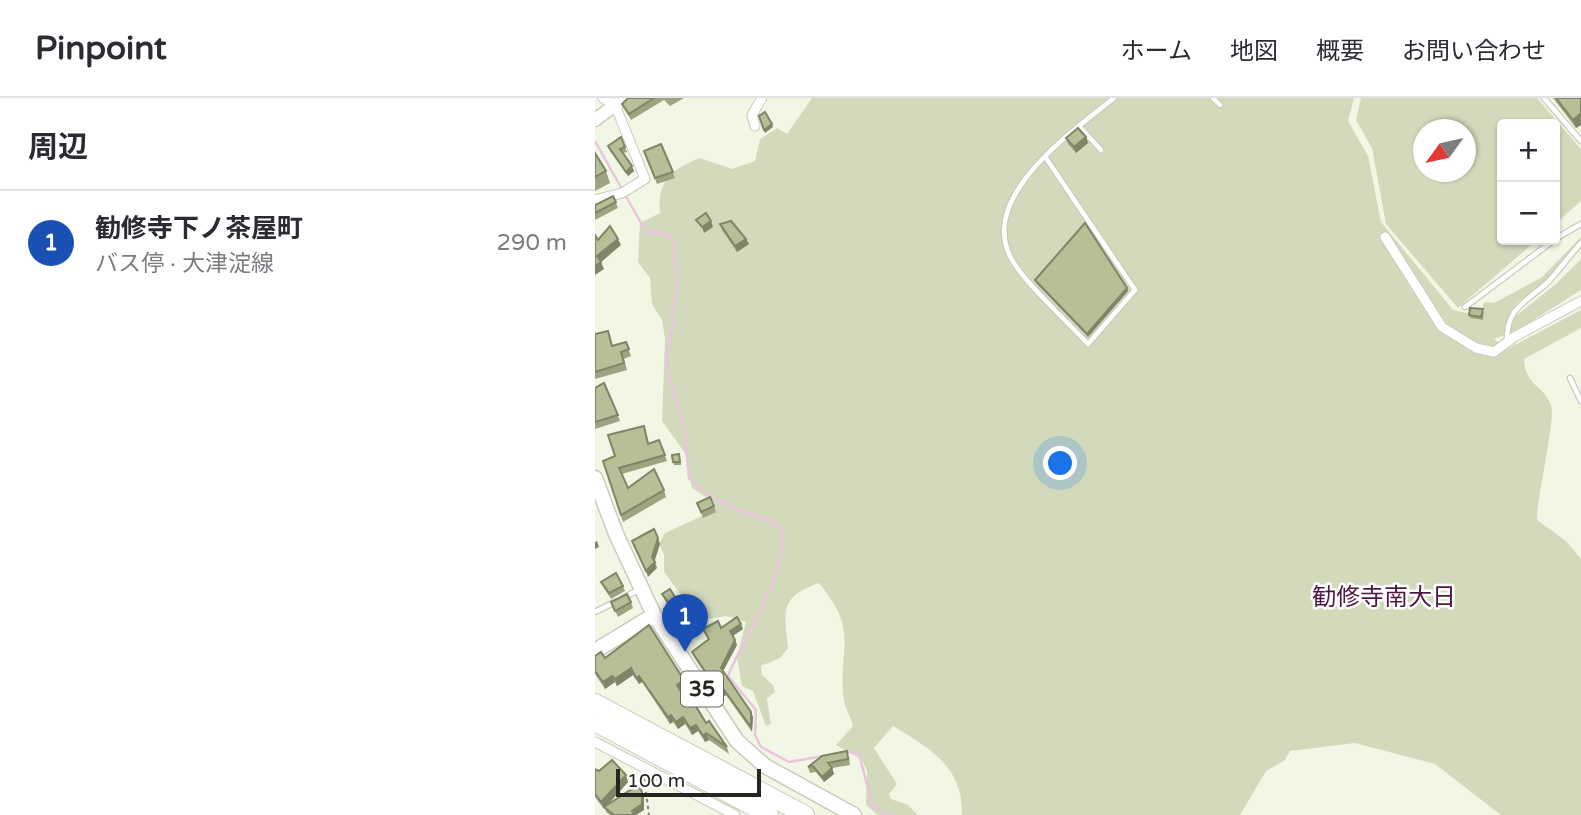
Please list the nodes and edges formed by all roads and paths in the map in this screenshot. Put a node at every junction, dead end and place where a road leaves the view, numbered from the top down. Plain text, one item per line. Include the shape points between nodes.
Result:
1 (603, 98) edge
2 (762, 98) edge
3 (1114, 98) edge
4 (1213, 98) edge
5 (1544, 98) edge
6 (620, 102) edge
7 (1220, 105) dead end
8 (595, 120) edge
9 (755, 126) dead end
10 (1079, 126) junction
11 (1581, 141) edge
12 (1101, 150) dead end
13 (1046, 158) junction
14 (595, 200) edge
15 (1581, 224) edge
16 (1560, 236) edge
17 (1385, 237) dead end
18 (1581, 243) edge
19 (1546, 245) edge
20 (1581, 301) edge
21 (1465, 307) dead end
22 (1507, 342) junction
23 (1570, 378) dead end
24 (1581, 401) edge
25 (595, 478) edge
26 (601, 514) edge
27 (641, 589) junction
28 (595, 612) edge
29 (654, 615) junction
30 (595, 652) edge
31 (595, 703) edge
32 (595, 722) edge
33 (595, 742) edge
34 (642, 771) dead end
35 (649, 815) edge
36 (735, 815) edge
37 (769, 815) edge
38 (805, 815) edge
39 (854, 815) edge

1 - 6 street
2 - 9 street via 752,115
3 - 10 lane
4 - 7 lane
5 - 11 lane
6 - 8 street
6 - 14 street via 645,179 622,193
10 - 12 lane
10 - 13 lane
13 - 13 lane via 1008,201 1009,256 1088,344 1135,290
15 - 16 lane
17 - 22 street via 1443,327 1476,348 1494,352
18 - 22 lane via 1549,281 1515,309 1506,325
19 - 21 lane
20 - 22 street
23 - 24 lane
25 - 26 main road, 35
26 - 27 main road, 35
27 - 28 lane
27 - 29 main road, 35
29 - 30 main road
29 - 39 main road, 35 via 748,754
31 - 38 highway
32 - 37 highway
33 - 36 street
34 - 35 path

